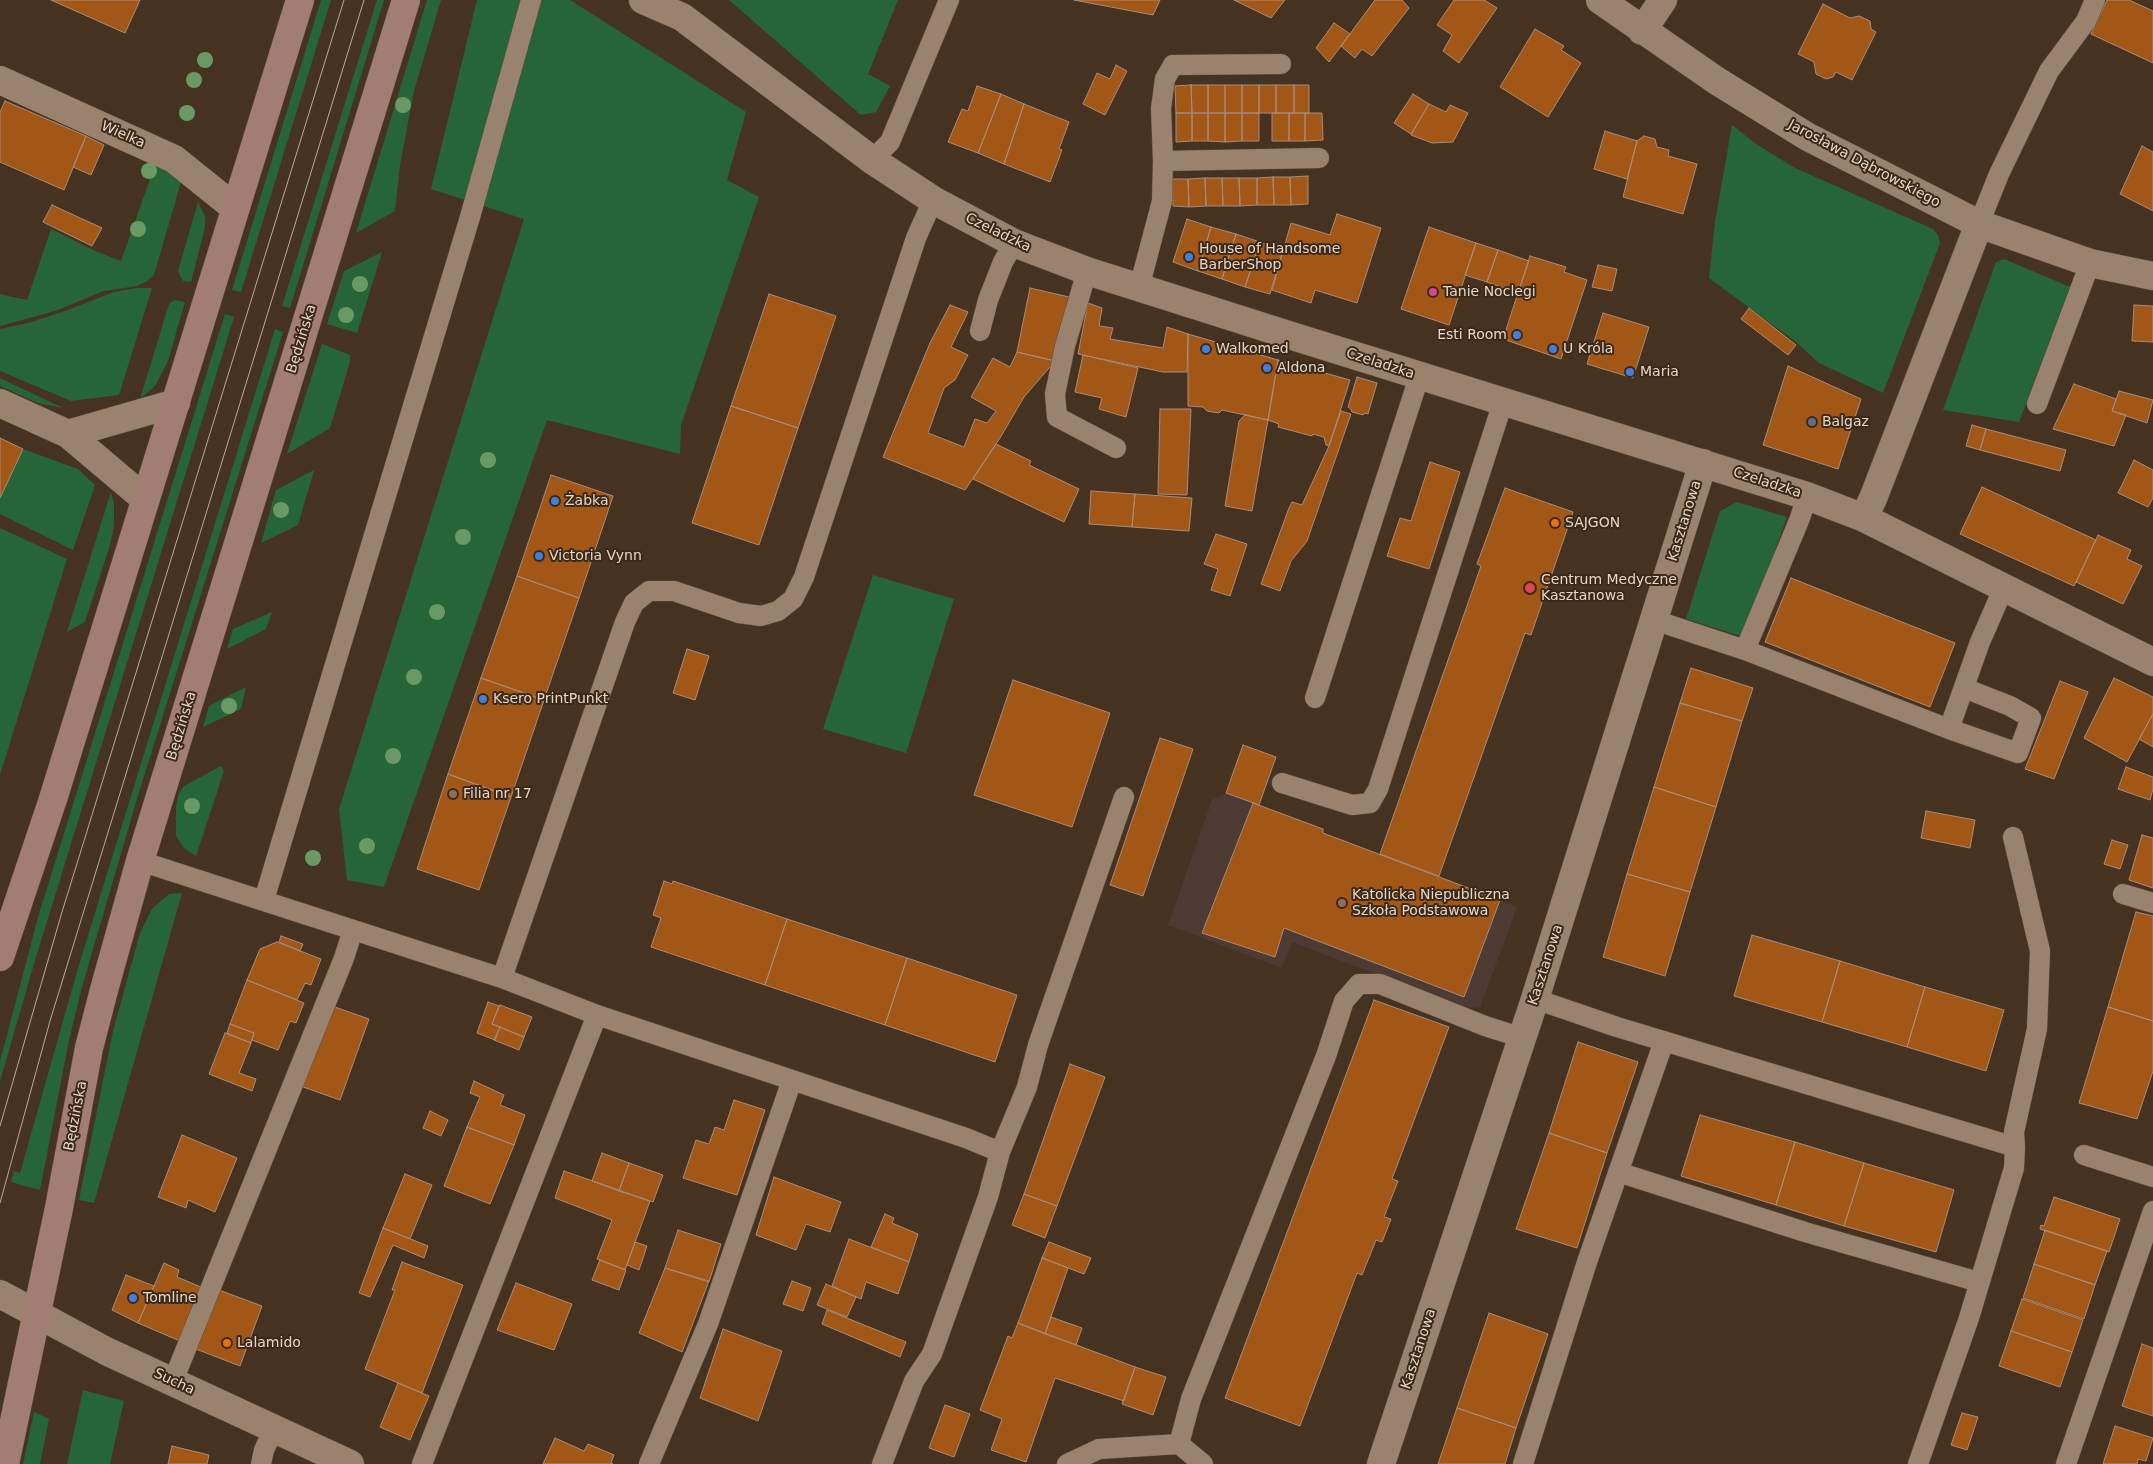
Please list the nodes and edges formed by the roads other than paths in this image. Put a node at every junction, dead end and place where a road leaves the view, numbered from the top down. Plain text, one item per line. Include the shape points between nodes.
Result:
1 (300, 0) edge
2 (406, 0) edge
3 (531, 0) edge
4 (643, 0) edge
5 (949, 0) edge
6 (1600, 0) edge
7 (1663, 0) edge
8 (2095, 0) edge
9 (1642, 31) junction
10 (1281, 64) dead end
11 (0, 80) edge
12 (1319, 158) dead end
13 (872, 160) junction
14 (1163, 161) junction
15 (933, 200) junction
16 (235, 208) junction
17 (1979, 224) junction
18 (1014, 243) junction
19 (2090, 262) junction
20 (1087, 271) junction
21 (2153, 276) edge
22 (1139, 288) junction
23 (980, 331) dead end
24 (1420, 377) junction
25 (1503, 402) junction
26 (0, 403) edge
27 (176, 403) junction
28 (2037, 404) dead end
29 (68, 434) junction
30 (1116, 448) dead end
31 (1703, 463) junction
32 (1807, 496) junction
33 (145, 499) junction
34 (1864, 518) junction
35 (2004, 588) junction
36 (1654, 620) junction
37 (1745, 650) junction
38 (2153, 662) edge
39 (1964, 688) junction
40 (1315, 698) dead end
41 (1950, 729) junction
42 (1282, 783) dead end
43 (1124, 796) dead end
44 (2013, 837) dead end
45 (140, 860) junction
46 (2123, 894) dead end
47 (264, 900) junction
48 (2153, 902) edge
49 (353, 930) junction
50 (2, 944) edge
51 (502, 978) junction
52 (1535, 999) junction
53 (597, 1016) junction
54 (1523, 1038) junction
55 (1664, 1041) junction
56 (792, 1080) junction
57 (2015, 1148) junction
58 (1000, 1152) junction
59 (2084, 1155) dead end
60 (1618, 1172) junction
61 (2153, 1176) edge
62 (2153, 1212) edge
63 (1979, 1282) junction
64 (0, 1294) edge
65 (37, 1315) junction
66 (173, 1381) junction
67 (274, 1429) junction
68 (1179, 1444) junction
69 (6, 1464) edge
70 (260, 1464) edge
71 (350, 1464) edge
72 (422, 1464) edge
73 (649, 1464) edge
74 (882, 1464) edge
75 (1067, 1464) edge
76 (1203, 1464) edge
77 (1381, 1464) edge
78 (1523, 1464) edge
79 (1918, 1464) edge
80 (2066, 1464) edge

1 - 16 street
2 - 45 street, Będzińska
3 - 47 lane via 470,217
4 - 13 street, Czeladzka via 682,17
5 - 13 lane via 890,142
6 - 9 street, Jarosława Dąbrowskiego
7 - 9 street
8 - 17 lane via 2086,21 2049,70
9 - 17 street, Jarosława Dąbrowskiego via 1808,138
10 - 14 lane via 1172,65 1165,79 1161,108
11 - 16 street, Wielka via 174,159
12 - 14 lane
13 - 15 street, Czeladzka
14 - 22 lane via 1162,201
15 - 18 street, Czeladzka
15 - 51 lane via 916,238 804,577 793,599 778,611 761,616 739,613 674,591 649,591 634,603
16 - 27 street
17 - 19 street, Jarosława Dąbrowskiego
17 - 34 street
18 - 20 street, Czeladzka
18 - 23 lane via 988,300
19 - 21 street, Jarosława Dąbrowskiego
19 - 28 lane
20 - 22 street, Czeladzka
20 - 30 lane via 1055,394 1057,416
22 - 24 street, Czeladzka
24 - 25 street, Czeladzka
24 - 40 lane
25 - 31 street, Czeladzka
25 - 42 lane via 1378,789 1370,803 1352,805
26 - 29 street
27 - 29 street
27 - 33 street
29 - 33 street
31 - 32 street, Czeladzka
31 - 36 street, Kasztanowa
32 - 34 street, Czeladzka
32 - 37 lane
33 - 50 street via 53,799
34 - 35 street, Czeladzka
35 - 38 street, Czeladzka
35 - 39 lane
36 - 37 lane
36 - 52 street, Kasztanowa
37 - 41 lane
39 - 41 lane
39 - 41 lane via 2031,718 2018,753
43 - 58 lane via 1038,1045 1027,1087
44 - 57 lane via 2040,951 2037,1029 2014,1132
45 - 47 lane
45 - 65 street, Będzińska via 89,1048
46 - 48 lane
47 - 49 lane
49 - 51 lane
49 - 66 lane
51 - 53 lane
52 - 54 street, Kasztanowa
52 - 55 lane
53 - 56 lane
53 - 72 lane
54 - 68 lane via 1380,984 1359,984 1344,1001 1326,1056 1192,1398
54 - 77 street, Kasztanowa
55 - 57 lane
55 - 60 lane
56 - 58 lane
56 - 73 lane via 708,1324
57 - 63 lane via 2014,1168
58 - 74 lane via 988,1197 932,1354 914,1380
59 - 61 lane
60 - 63 lane via 1805,1232
60 - 78 lane
62 - 80 lane
63 - 79 lane
64 - 65 street, Sucha
65 - 66 street, Sucha
65 - 69 street, Będzińska
66 - 67 street, Sucha
67 - 70 lane
67 - 71 street, Sucha
68 - 75 lane via 1099,1448
68 - 76 lane

